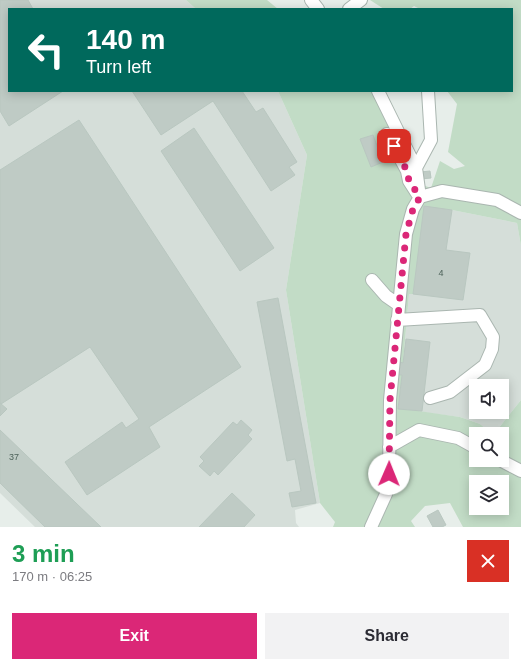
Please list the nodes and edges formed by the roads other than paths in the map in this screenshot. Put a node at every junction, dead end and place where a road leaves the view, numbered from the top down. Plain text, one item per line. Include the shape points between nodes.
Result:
1 (361, 0) edge
2 (350, 8) edge
3 (378, 92) edge
4 (428, 92) edge
5 (387, 134) dead end
6 (416, 168) junction
7 (420, 197) junction
8 (521, 213) edge
9 (372, 280) dead end
10 (399, 305) junction
11 (397, 320) junction
12 (430, 398) dead end
13 (469, 444) edge
14 (389, 447) junction
15 (509, 465) edge
16 (521, 471) edge
17 (372, 526) edge

1 - 2 street
3 - 6 street
4 - 6 street via 431,140
5 - 7 street via 407,171 409,181
6 - 7 street
7 - 8 street via 442,191 497,200
7 - 10 street via 413,209 406,234
9 - 10 street via 386,296
10 - 11 street
11 - 12 street via 480,315 493,337 492,349 485,365 450,392
11 - 14 street
13 - 14 street via 458,438 419,430
14 - 17 street via 386,494
15 - 16 street

